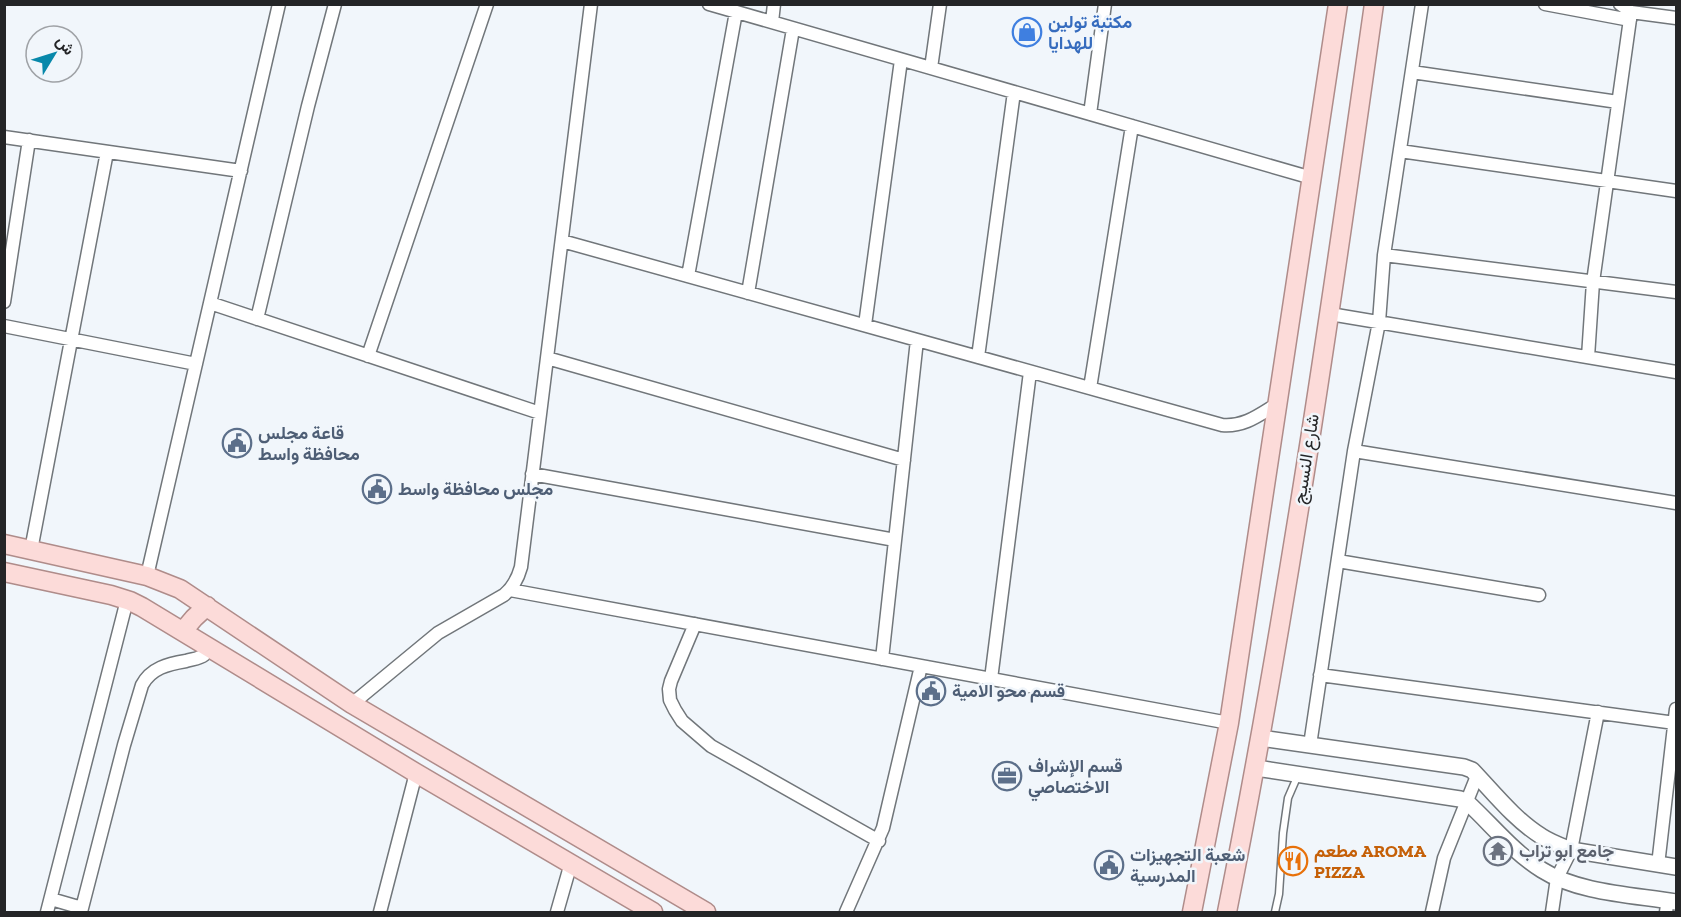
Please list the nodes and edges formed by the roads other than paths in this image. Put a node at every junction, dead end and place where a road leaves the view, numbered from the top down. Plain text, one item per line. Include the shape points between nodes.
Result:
1 (279, 4) edge
2 (335, 4) edge
3 (487, 4) edge
4 (591, 4) edge
5 (709, 4) edge
6 (774, 4) edge
7 (940, 4) edge
8 (1105, 4) edge
9 (1338, 4) edge
10 (1374, 4) edge
11 (1422, 4) edge
12 (1545, 4) edge
13 (1620, 4) edge
14 (736, 12) junction
15 (1631, 16) junction
16 (1677, 18) edge
17 (772, 22) junction
18 (794, 29) junction
19 (901, 60) junction
20 (931, 68) junction
21 (1412, 72) junction
22 (1014, 92) junction
23 (1618, 102) junction
24 (1090, 114) junction
25 (1132, 126) junction
26 (4, 137) edge
27 (29, 140) junction
28 (1400, 151) junction
29 (107, 152) junction
30 (241, 171) junction
31 (1312, 178) junction
32 (1607, 182) junction
33 (1677, 191) edge
34 (561, 241) junction
35 (1384, 255) junction
36 (688, 276) junction
37 (1593, 282) junction
38 (1677, 292) edge
39 (748, 293) junction
40 (4, 302) edge
41 (210, 303) junction
42 (1330, 314) junction
43 (257, 319) junction
44 (1379, 322) junction
45 (865, 325) junction
46 (4, 326) edge
47 (71, 339) junction
48 (917, 340) junction
49 (368, 356) junction
50 (978, 357) junction
51 (1587, 357) junction
52 (547, 358) junction
53 (196, 364) junction
54 (1030, 372) junction
55 (1677, 372) edge
56 (1090, 388) junction
57 (1277, 404) junction
58 (540, 412) junction
59 (1354, 451) junction
60 (904, 460) junction
61 (532, 474) junction
62 (1677, 503) edge
63 (895, 540) junction
64 (4, 544) edge
65 (31, 550) junction
66 (1338, 561) junction
67 (4, 572) edge
68 (147, 576) junction
69 (510, 590) junction
70 (1539, 595) dead end
71 (127, 600) junction
72 (207, 606) junction
73 (695, 624) junction
74 (183, 631) junction
75 (209, 647) junction
76 (882, 659) junction
77 (921, 666) junction
78 (1320, 675) junction
79 (991, 679) junction
80 (352, 704) junction
81 (1677, 709) edge
82 (1598, 712) junction
83 (1229, 723) junction
84 (1675, 723) junction
85 (1260, 738) junction
86 (1310, 745) junction
87 (1256, 768) junction
88 (416, 773) junction
89 (1298, 775) junction
90 (1477, 776) junction
91 (1467, 802) junction
92 (879, 841) junction
93 (1571, 850) junction
94 (571, 863) junction
95 (1658, 865) junction
96 (1677, 867) edge
97 (1557, 878) junction
98 (650, 880) junction
99 (51, 899) junction
100 (1670, 905) edge
101 (646, 908) edge
102 (82, 910) edge
103 (47, 912) edge
104 (380, 912) edge
105 (556, 912) edge
106 (706, 912) edge
107 (846, 912) edge
108 (1192, 912) edge
109 (1227, 912) edge
110 (1275, 912) edge
111 (1432, 912) edge
112 (1552, 912) edge

1 - 30 street
2 - 43 street
3 - 49 street
4 - 34 street
5 - 14 street
6 - 17 street
7 - 20 street
8 - 24 street
9 - 31 main road, شارع النسيج
10 - 42 main road, شارع النسيج
11 - 21 street
12 - 15 street
13 - 15 street
14 - 17 street
14 - 36 street
15 - 16 street
15 - 23 street
17 - 18 street
18 - 19 street
18 - 39 street
19 - 20 street
19 - 45 street
20 - 22 street
21 - 23 street
21 - 28 street
22 - 24 street
22 - 50 street
23 - 32 street
24 - 25 street
25 - 31 street
25 - 56 street
26 - 27 street
27 - 29 street
27 - 40 street
28 - 32 street
28 - 35 street
29 - 30 street
29 - 47 street
30 - 41 street
31 - 57 main road, شارع النسيج
32 - 33 street
32 - 37 street
34 - 36 street
34 - 52 street
35 - 37 street
35 - 44 street
36 - 39 street
37 - 38 street
37 - 51 street
39 - 45 street
41 - 43 street
41 - 53 street
42 - 44 street
42 - 85 main road, شارع النسيج
43 - 49 street
44 - 51 street
44 - 59 street
45 - 48 street
46 - 47 street
47 - 53 street
47 - 65 street
48 - 50 street
48 - 60 street
49 - 58 street
50 - 54 street
51 - 55 street
52 - 58 street
52 - 60 street
53 - 68 street
54 - 56 street
54 - 79 street
56 - 57 street via 1222,425 1250,421
57 - 83 main road, شارع النسيج
58 - 61 street
59 - 62 street
59 - 66 street
60 - 63 street
61 - 63 street
61 - 69 street via 521,567
63 - 76 street
64 - 65 main road
65 - 68 main road
66 - 70 street
66 - 78 street
67 - 71 main road
68 - 72 main road via 180,589
69 - 73 street
69 - 80 street via 438,633
71 - 74 main road
71 - 99 street
72 - 74 main road
72 - 80 main road
73 - 76 street
73 - 92 street via 670,681 670,700 682,721 711,746
74 - 75 main road
75 - 88 main road
75 - 102 street via 196,658 163,666 142,685
76 - 77 street
77 - 79 street
77 - 92 street
78 - 82 street
78 - 86 street
79 - 83 street
80 - 98 main road
81 - 84 street
82 - 84 street
82 - 93 street
83 - 108 main road, شارع النسيج
84 - 95 street
85 - 86 street
85 - 87 main road, شارع النسيج
86 - 90 street via 1454,765 1472,770
87 - 89 street
87 - 109 main road, شارع النسيج
88 - 94 main road
88 - 104 street
89 - 91 street
89 - 110 lane via 1288,798
90 - 91 street
90 - 93 street via 1525,824
91 - 97 street via 1527,859
91 - 111 street via 1444,858
92 - 107 street
93 - 95 street
93 - 97 street
94 - 101 main road
94 - 105 street
95 - 96 street
97 - 100 street
97 - 112 street
98 - 101 main road
98 - 106 main road
99 - 102 street
99 - 103 street

